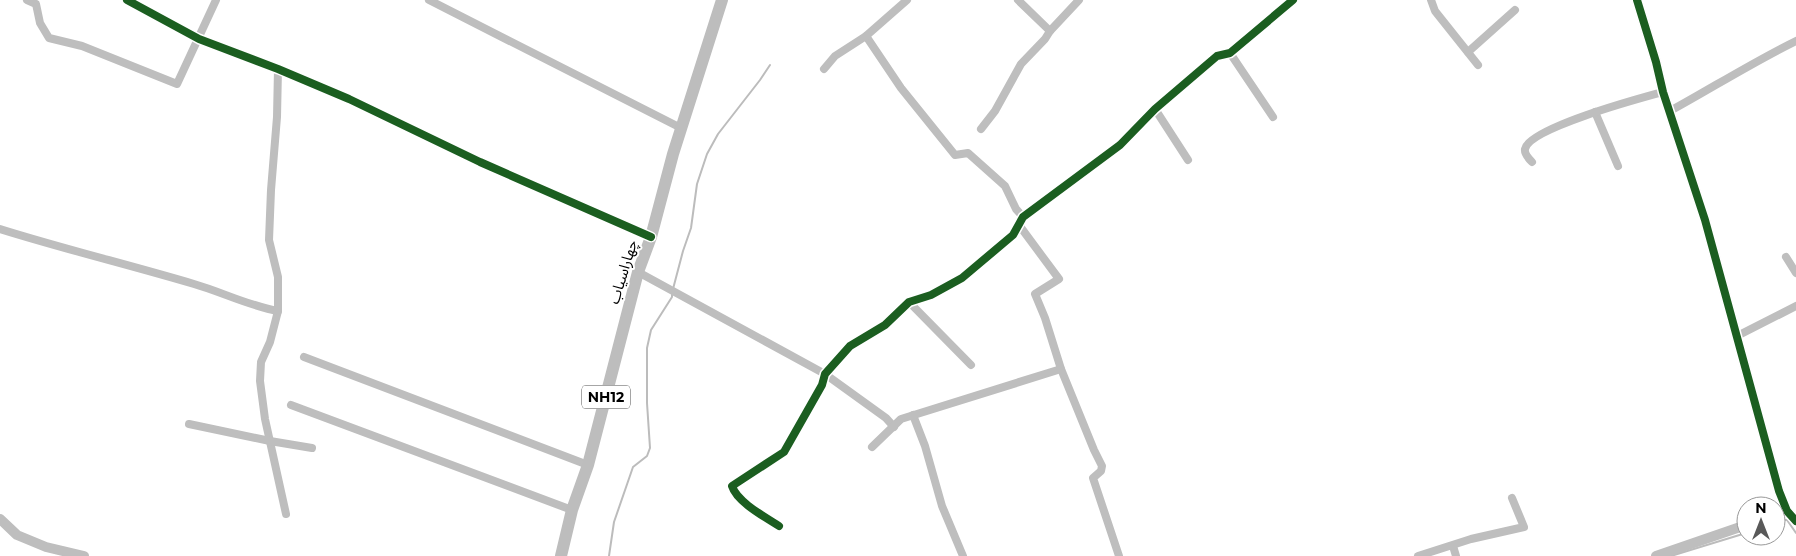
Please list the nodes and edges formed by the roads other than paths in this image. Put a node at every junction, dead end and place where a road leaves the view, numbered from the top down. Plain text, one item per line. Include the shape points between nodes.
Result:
1 (27, 0) edge
2 (127, 0) edge
3 (216, 0) edge
4 (429, 0) edge
5 (722, 0) edge
6 (907, 0) edge
7 (1018, 0) edge
8 (1079, 0) edge
9 (1293, 0) edge
10 (1430, 0) edge
11 (1637, 0) edge
12 (1515, 10) dead end
13 (1050, 30) junction
14 (866, 36) junction
15 (199, 39) junction
16 (1796, 41) edge
17 (1468, 52) junction
18 (1230, 53) junction
19 (1478, 65) dead end
20 (278, 69) junction
21 (824, 69) dead end
22 (1663, 92) junction
23 (1155, 108) junction
24 (1670, 111) junction
25 (1595, 112) junction
26 (1273, 117) dead end
27 (681, 128) junction
28 (981, 129) dead end
29 (1188, 160) dead end
30 (1532, 162) dead end
31 (1618, 166) dead end
32 (1023, 217) junction
33 (1018, 225) junction
34 (0, 229) edge
35 (651, 237) junction
36 (1786, 257) dead end
37 (638, 272) junction
38 (1796, 272) edge
39 (909, 302) junction
40 (1796, 306) edge
41 (278, 311) junction
42 (1736, 336) junction
43 (304, 357) dead end
44 (971, 365) dead end
45 (1061, 369) junction
46 (825, 374) junction
47 (291, 406) dead end
48 (913, 415) junction
49 (189, 424) dead end
50 (894, 427) junction
51 (270, 441) junction
52 (872, 447) dead end
53 (312, 448) dead end
54 (588, 465) junction
55 (1512, 498) dead end
56 (572, 510) junction
57 (1787, 511) joint
58 (286, 514) dead end
59 (0, 519) edge
60 (1796, 521) edge
61 (779, 526) dead end
62 (1736, 528) edge
63 (1453, 546) junction
64 (84, 556) edge
65 (561, 556) edge
66 (963, 556) edge
67 (1119, 556) edge
68 (1418, 556) edge
69 (1456, 556) edge
70 (1656, 556) edge

1 - 15 street via 36,4 40,23 49,38 82,46 178,84
2 - 15 street
3 - 15 street
4 - 27 street
5 - 27 highway, چهاراسیاب / NH12
6 - 14 street
7 - 13 street
8 - 13 street
9 - 18 street
10 - 17 street
11 - 22 street
12 - 17 street
13 - 28 street via 1045,40 1021,64
14 - 21 street via 835,56
14 - 32 street via 901,88 955,156 968,153 1005,186
15 - 20 street
16 - 24 street
17 - 19 street
18 - 23 street via 1217,56
18 - 26 street
20 - 35 street
20 - 41 street via 269,240 278,277
22 - 24 street
22 - 25 street
23 - 29 street
23 - 32 street via 1120,146
24 - 42 street via 1705,220
25 - 30 street via 1546,132 1527,144 1525,153
25 - 31 street
27 - 35 highway, چهاراسیاب / NH12
32 - 33 street
33 - 39 street via 1013,236 962,278 931,295
33 - 45 street via 1059,279 1035,294
34 - 41 street
35 - 37 highway, چهاراسیاب / NH12
36 - 38 street
37 - 46 street
37 - 54 highway, چهاراسیاب / NH12
39 - 44 street
39 - 46 street via 885,325 850,346
40 - 42 street
41 - 51 street via 260,372 264,419
42 - 57 street
43 - 54 street
45 - 48 street
45 - 67 street via 1102,466 1093,478
46 - 50 street
46 - 61 street via 784,452 732,486 746,504
47 - 56 street
48 - 50 street via 901,419
48 - 66 street via 942,506
49 - 51 street
50 - 52 street
51 - 53 street
51 - 58 street
54 - 56 highway, چهاراسیاب / NH12
55 - 63 street via 1524,527
56 - 65 highway, چهاراسیاب / NH12
57 - 60 street
59 - 64 street via 17,535 46,547
62 - 70 street
63 - 68 street
63 - 69 street

